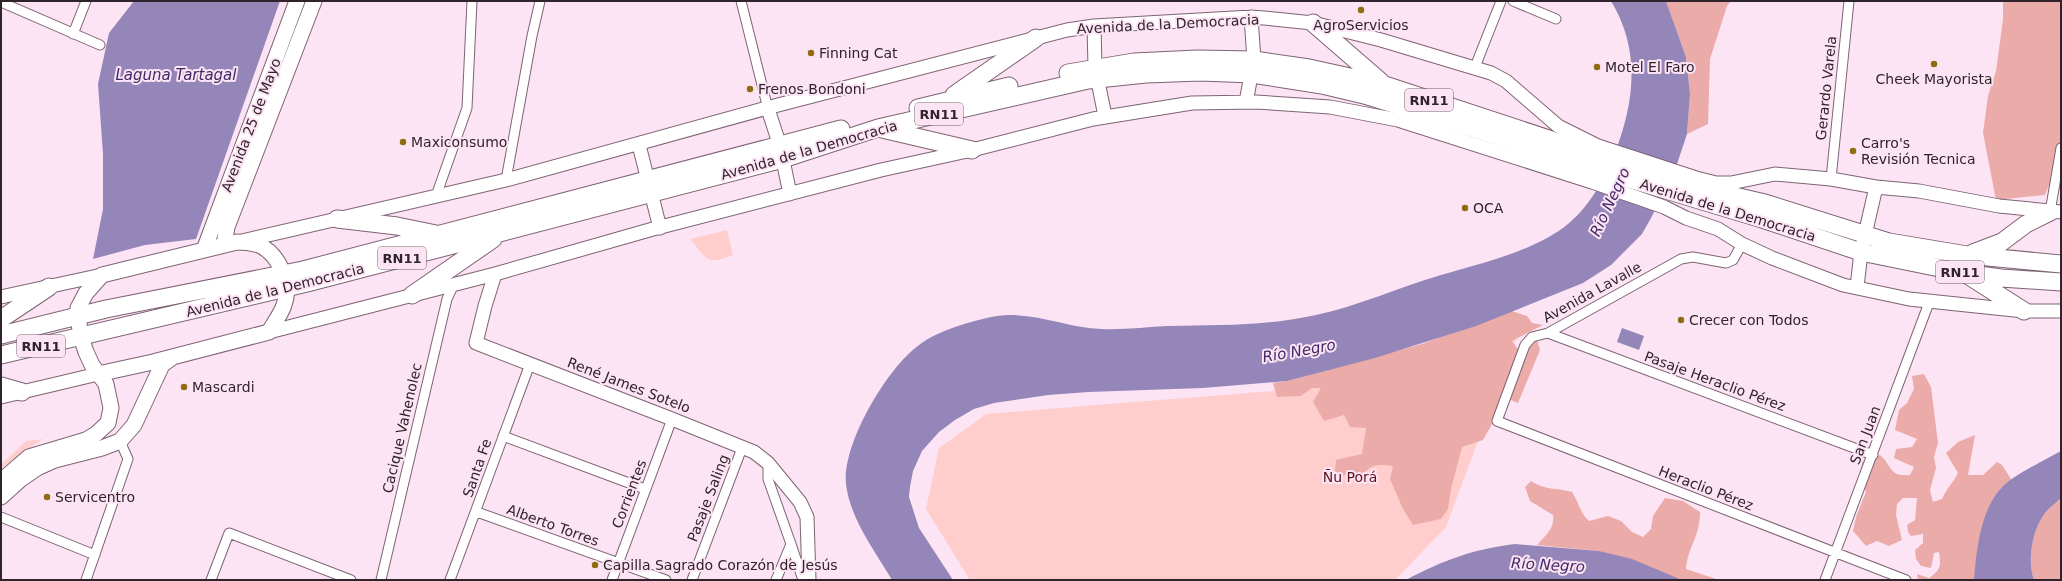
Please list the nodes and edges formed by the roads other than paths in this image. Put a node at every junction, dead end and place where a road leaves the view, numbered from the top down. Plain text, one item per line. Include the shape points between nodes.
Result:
1 (86, 1) edge
2 (297, 1) edge
3 (314, 1) edge
4 (472, 1) edge
5 (540, 1) edge
6 (741, 1) edge
7 (1501, 1) edge
8 (1513, 1) edge
9 (1849, 1) edge
10 (1, 2) edge
11 (1251, 17) junction
12 (1556, 18) dead end
13 (1313, 23) junction
14 (1094, 26) junction
15 (73, 34) junction
16 (1036, 38) junction
17 (100, 45) dead end
18 (1253, 67) junction
19 (1475, 67) junction
20 (1096, 73) junction
21 (1382, 84) junction
22 (947, 100) junction
23 (1246, 102) junction
24 (768, 109) junction
25 (1105, 116) junction
26 (878, 128) junction
27 (638, 145) junction
28 (2061, 148) edge
29 (972, 150) junction
30 (781, 153) junction
31 (1596, 163) junction
32 (1831, 179) junction
33 (506, 180) junction
34 (649, 187) junction
35 (1692, 187) junction
36 (1876, 187) junction
37 (790, 194) junction
38 (436, 196) junction
39 (2055, 212) edge
40 (337, 219) junction
41 (517, 228) junction
42 (660, 228) junction
43 (440, 234) junction
44 (1865, 235) junction
45 (231, 243) junction
46 (1742, 244) junction
47 (204, 250) junction
48 (1861, 252) junction
49 (1967, 255) junction
50 (2061, 264) edge
51 (1964, 273) junction
52 (495, 274) junction
53 (102, 275) junction
54 (285, 280) junction
55 (2061, 282) edge
56 (454, 284) junction
57 (49, 287) junction
58 (1857, 287) junction
59 (412, 295) junction
60 (1, 298) edge
61 (1930, 300) junction
62 (2024, 311) junction
63 (2061, 311) edge
64 (78, 316) junction
65 (1, 319) edge
66 (270, 332) junction
67 (1548, 333) junction
68 (1, 335) edge
69 (81, 338) junction
70 (1, 355) edge
71 (174, 357) junction
72 (530, 364) junction
73 (98, 374) junction
74 (1, 386) edge
75 (22, 392) junction
76 (1, 397) edge
77 (672, 419) junction
78 (1497, 421) joint
79 (503, 436) junction
80 (120, 441) junction
81 (742, 448) junction
82 (1872, 455) junction
83 (768, 463) junction
84 (1, 481) edge
85 (645, 489) junction
86 (1, 497) edge
87 (477, 512) junction
88 (1, 517) edge
89 (791, 544) junction
90 (1835, 554) junction
91 (95, 555) junction
92 (618, 564) junction
93 (86, 580) edge
94 (211, 580) edge
95 (351, 580) edge
96 (381, 580) edge
97 (450, 580) edge
98 (612, 580) edge
99 (666, 580) edge
100 (692, 580) edge
101 (776, 580) edge
102 (803, 580) edge
103 (809, 580) edge
104 (1825, 580) edge
105 (1906, 580) edge

1 - 15 street
2 - 47 main road, Avenida 25 de Mayo
3 - 45 main road, Avenida 25 de Mayo via 227,227
4 - 38 street via 467,108
5 - 33 street
6 - 24 street
7 - 19 street
8 - 12 street
9 - 32 street, Gerardo Varela
10 - 15 street
11 - 13 street, Avenida de la Democracia
11 - 14 street, Avenida de la Democracia
11 - 18 street
13 - 19 street, Avenida de la Democracia
13 - 21 highway
14 - 16 street, Avenida de la Democracia
14 - 20 street
15 - 17 street
16 - 22 highway
16 - 24 street, Avenida de la Democracia
18 - 20 highway, Avenida de la Democracia / RN11 via 1201,72
18 - 21 highway, Avenida de la Democracia / RN11 via 1309,68
18 - 23 street
18 - 31 highway, Avenida de la Democracia / RN11 via 1364,95
19 - 31 street, Avenida de la Democracia via 1506,81
20 - 22 highway, Avenida de la Democracia / RN11
20 - 25 street
20 - 26 highway, Avenida de la Democracia / RN11 via 1088,80
21 - 31 highway, Avenida de la Democracia / RN11
22 - 30 highway, Avenida de la Democracia / RN11
23 - 25 street, Avenida de la Democracia / RN11 via 1192,103
23 - 31 street, Avenida de la Democracia / RN11 via 1330,107
24 - 27 street, Avenida de la Democracia
24 - 30 street
25 - 29 street, Avenida de la Democracia / RN11
26 - 29 highway
26 - 30 highway, Avenida de la Democracia / RN11
27 - 33 street, Avenida de la Democracia
27 - 34 street
28 - 39 street
29 - 37 street, Avenida de la Democracia / RN11
30 - 34 highway, Avenida de la Democracia / RN11
30 - 37 street
31 - 35 highway, Avenida de la Democracia / RN11
31 - 35 street, Avenida de la Democracia
31 - 46 street, Avenida de la Democracia / RN11 via 1664,207 1718,229
32 - 35 street, Avenida de la Democracia via 1775,174
32 - 36 street, Avenida de la Democracia
33 - 38 street, Avenida de la Democracia
34 - 41 highway, Avenida de la Democracia / RN11
34 - 42 street
34 - 43 highway, Avenida de la Democracia / RN11
35 - 44 highway, Avenida de la Democracia / RN11 via 1765,203
35 - 48 highway, Avenida de la Democracia / RN11 via 1762,219
36 - 39 street, Avenida de la Democracia
36 - 44 street
37 - 42 street, Avenida de la Democracia / RN11
38 - 40 street, Avenida de la Democracia
39 - 49 highway via 2036,218 1989,249
40 - 43 highway
40 - 45 street, Avenida de la Democracia
41 - 54 highway, Avenida de la Democracia / RN11
41 - 59 highway, RN11 via 476,250
42 - 52 street, Avenida de la Democracia / RN11
43 - 54 highway, Avenida de la Democracia / RN11
44 - 48 street
44 - 49 highway, Avenida de la Democracia / RN11 via 1925,249
45 - 47 main road
45 - 54 main road via 260,246 270,254
46 - 58 street, Avenida de la Democracia / RN11 via 1843,285
46 - 67 street, Avenida Lavalle via 1733,260 1726,263 1693,257 1681,259
47 - 53 main road
48 - 51 highway, Avenida de la Democracia / RN11
48 - 58 street
49 - 50 highway, Avenida de la Democracia / RN11
51 - 55 highway, Avenida de la Democracia / RN11
51 - 62 highway
52 - 56 street, Avenida de la Democracia / RN11
52 - 72 street, René James Sotelo via 476,343
53 - 57 street
53 - 64 main road via 86,293 78,308
54 - 64 highway, Avenida de la Democracia / RN11
54 - 66 main road via 285,304
54 - 69 highway, Avenida de la Democracia / RN11
56 - 59 street, Avenida de la Democracia / RN11
56 - 96 street, Cacique Vahenolec via 447,299
57 - 60 street
57 - 65 highway
58 - 61 street, Avenida de la Democracia / RN11 via 1909,299
59 - 66 street, Avenida de la Democracia / RN11
61 - 62 street, Avenida de la Democracia / RN11
61 - 82 street, San Juan
62 - 63 street, Avenida de la Democracia / RN11
64 - 68 highway, Avenida de la Democracia / RN11
64 - 69 main road
66 - 71 main road, RN11
67 - 78 street, Avenida Lavalle via 1532,337 1525,345
67 - 82 street, Pasaje Heraclio Pérez
69 - 70 highway, Avenida de la Democracia / RN11 via 70,338
69 - 73 main road
71 - 73 main road, RN11
71 - 80 main road via 162,365 134,425
72 - 77 street, René James Sotelo
72 - 79 street, Santa Fe
73 - 75 street, RN11
73 - 84 main road via 106,384 109,395 111,408 108,423 86,440 29,457
74 - 75 highway
75 - 76 street, RN11
77 - 81 street, René James Sotelo
77 - 85 street, Corrientes
78 - 90 street, Heraclio Pérez
79 - 85 street
79 - 87 street, Santa Fe
80 - 86 main road via 55,460 37,468
80 - 91 street via 128,459
81 - 83 street, René James Sotelo via 754,452
81 - 100 street, Pasaje Saling
82 - 90 street, San Juan
83 - 89 street via 768,480
83 - 103 street, René James Sotelo via 800,502 807,517
85 - 92 street, Corrientes
87 - 92 street, Alberto Torres
87 - 97 street, Santa Fe
88 - 91 street
89 - 101 street
89 - 102 street
90 - 104 street, San Juan
90 - 105 street, Heraclio Pérez
91 - 93 street
92 - 98 street, Corrientes
92 - 99 street, Alberto Torres
94 - 95 street via 230,533

